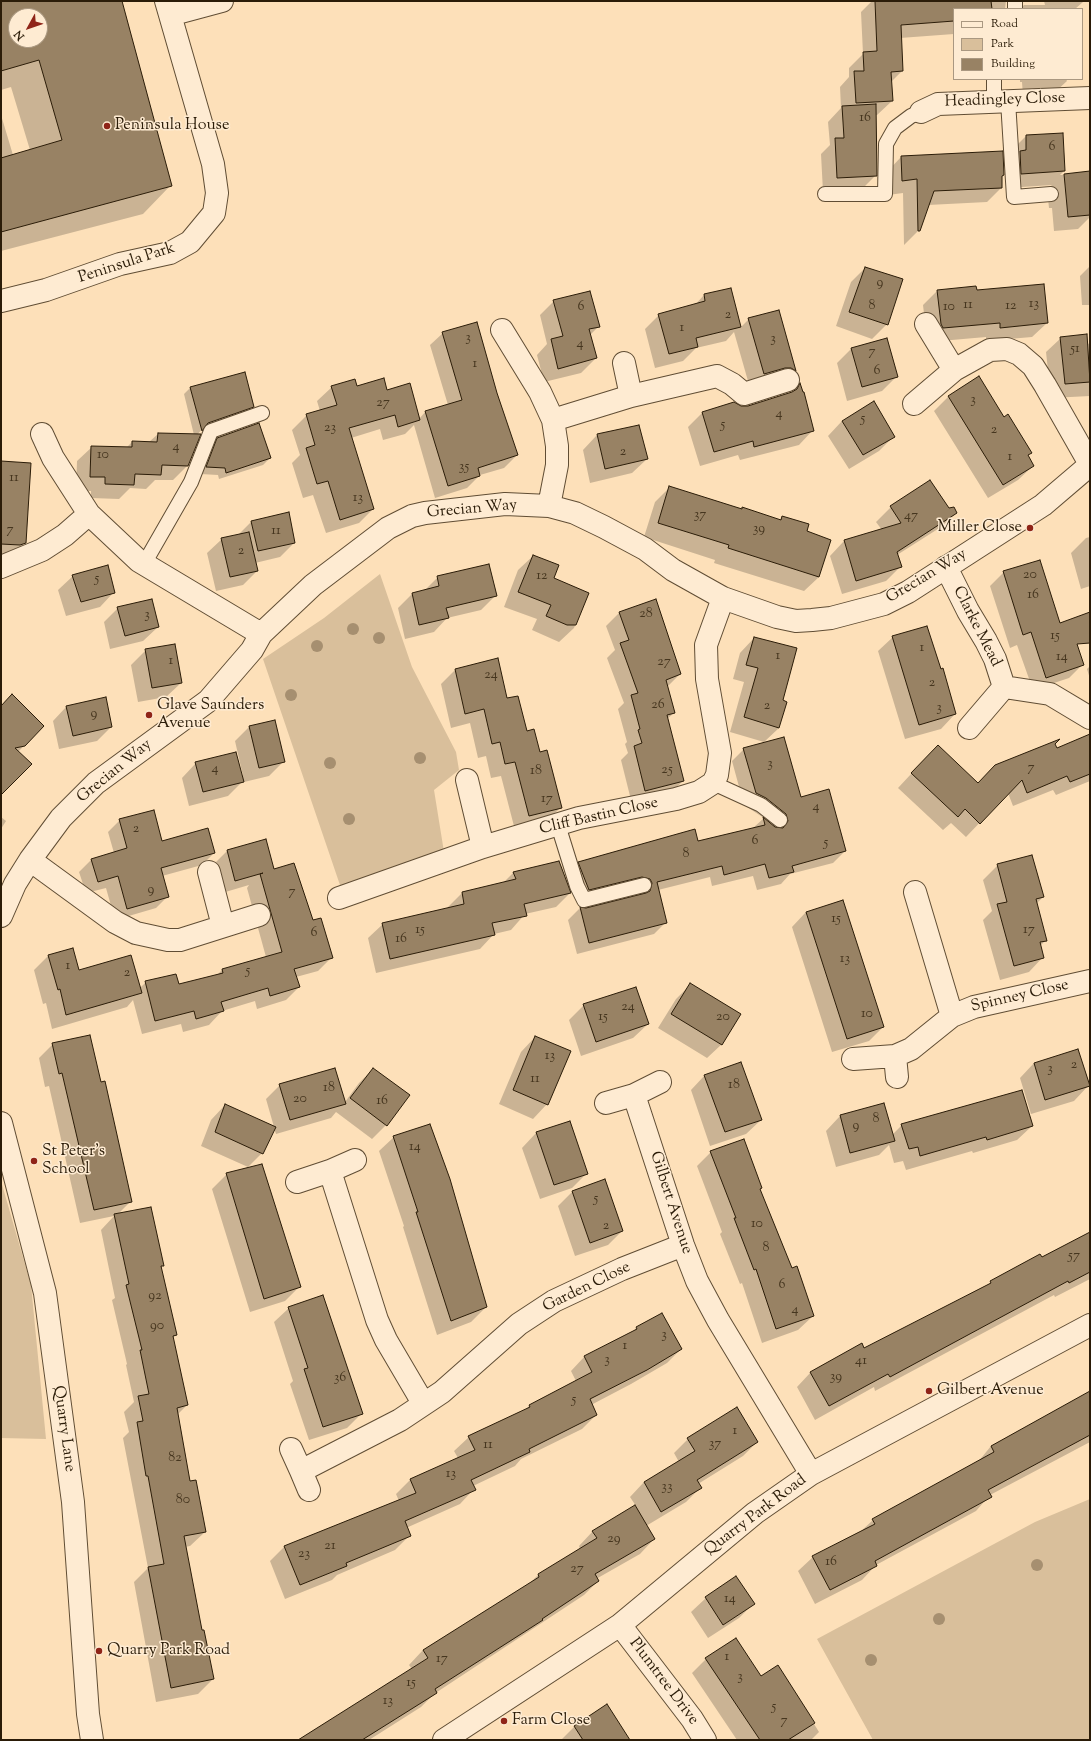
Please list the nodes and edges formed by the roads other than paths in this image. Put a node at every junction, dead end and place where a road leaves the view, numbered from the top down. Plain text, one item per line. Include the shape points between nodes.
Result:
1 (222, 1) edge
2 (168, 8) edge
3 (994, 80) edge
4 (1090, 98) edge
5 (1001, 101) junction
6 (921, 112) joint
7 (825, 194) dead end
8 (1051, 194) dead end
9 (1, 301) edge
10 (926, 324) dead end
11 (502, 330) dead end
12 (624, 363) dead end
13 (954, 370) junction
14 (788, 380) dead end
15 (631, 396) junction
16 (914, 404) dead end
17 (262, 413) dead end
18 (553, 420) junction
19 (42, 434) dead end
20 (1090, 464) edge
21 (549, 506) junction
22 (89, 514) junction
23 (144, 564) junction
24 (1, 567) edge
25 (946, 567) junction
26 (723, 598) junction
27 (262, 634) junction
28 (1004, 687) junction
29 (1090, 718) edge
30 (969, 728) dead end
31 (467, 780) dead end
32 (713, 783) junction
33 (780, 820) dead end
34 (558, 825) junction
35 (483, 847) junction
36 (30, 860) junction
37 (209, 872) dead end
38 (644, 885) dead end
39 (915, 892) dead end
40 (339, 898) dead end
41 (258, 915) dead end
42 (1, 916) edge
43 (223, 926) junction
44 (1090, 981) edge
45 (952, 1016) junction
46 (853, 1059) dead end
47 (660, 1082) dead end
48 (634, 1095) junction
49 (606, 1103) dead end
50 (1, 1123) edge
51 (355, 1160) dead end
52 (330, 1171) junction
53 (297, 1182) dead end
54 (683, 1245) junction
55 (1090, 1325) edge
56 (423, 1403) junction
57 (290, 1449) dead end
58 (811, 1474) junction
59 (620, 1625) junction
60 (92, 1740) edge
61 (444, 1740) edge
62 (705, 1740) edge

1 - 2 street
2 - 9 street, Peninsula Park via 213,164 218,192 214,213 190,242 170,253 120,264 46,290
3 - 5 lane
4 - 5 street, Headingley Close
5 - 6 street, Headingley Close via 938,104
5 - 8 lane via 1014,197
6 - 7 lane via 895,128 886,144 885,194
10 - 13 street
11 - 18 street via 540,392
12 - 15 street
13 - 16 street
13 - 20 street via 990,350 1007,349 1019,354 1033,366
14 - 15 street via 744,394 717,376
15 - 18 street
17 - 23 lane via 211,431 191,482
18 - 21 street via 557,465
19 - 22 street via 53,458
20 - 25 street, Grecian Way via 1043,505
21 - 26 street, Grecian Way via 575,513 604,527
21 - 27 street, Grecian Way via 505,504 412,516 388,528 313,585
22 - 23 street
22 - 24 street via 65,535 42,550
23 - 27 street
25 - 26 street, Grecian Way via 884,604 831,618 796,621
25 - 28 street, Clarke Mead via 986,641
26 - 32 street via 706,645 707,679 720,753 717,775
27 - 36 street, Grecian Way via 252,650 208,701 96,783 61,818
28 - 29 street, Clarke Mead via 1050,694
28 - 30 street, Clarke Mead
31 - 35 street
32 - 33 lane via 761,805
32 - 34 street, Cliff Bastin Close via 699,792 676,799 579,818
34 - 35 street, Cliff Bastin Close
34 - 38 lane via 577,886 584,900
35 - 40 street, Cliff Bastin Close
36 - 42 street, Grecian Way via 15,884
36 - 43 street via 108,917 136,933 180,940
37 - 43 street
39 - 45 street, Spinney Close
41 - 43 street
44 - 45 street, Spinney Close via 974,1006
45 - 46 street, Spinney Close via 911,1049 896,1066
47 - 48 street
48 - 49 street
48 - 54 street, Gilbert Avenue
50 - 60 street, Quarry Lane via 45,1293 73,1502
51 - 52 street
52 - 53 street
52 - 56 street via 377,1320
54 - 56 street, Garden Close via 622,1269 554,1301 519,1324 442,1392
54 - 58 street, Gilbert Avenue via 697,1281 718,1320
55 - 58 street, Quarry Park Road
56 - 57 street, Garden Close via 305,1481
58 - 59 street, Quarry Park Road via 755,1513
59 - 61 street, Quarry Park Road
59 - 62 street, Plumtree Drive

